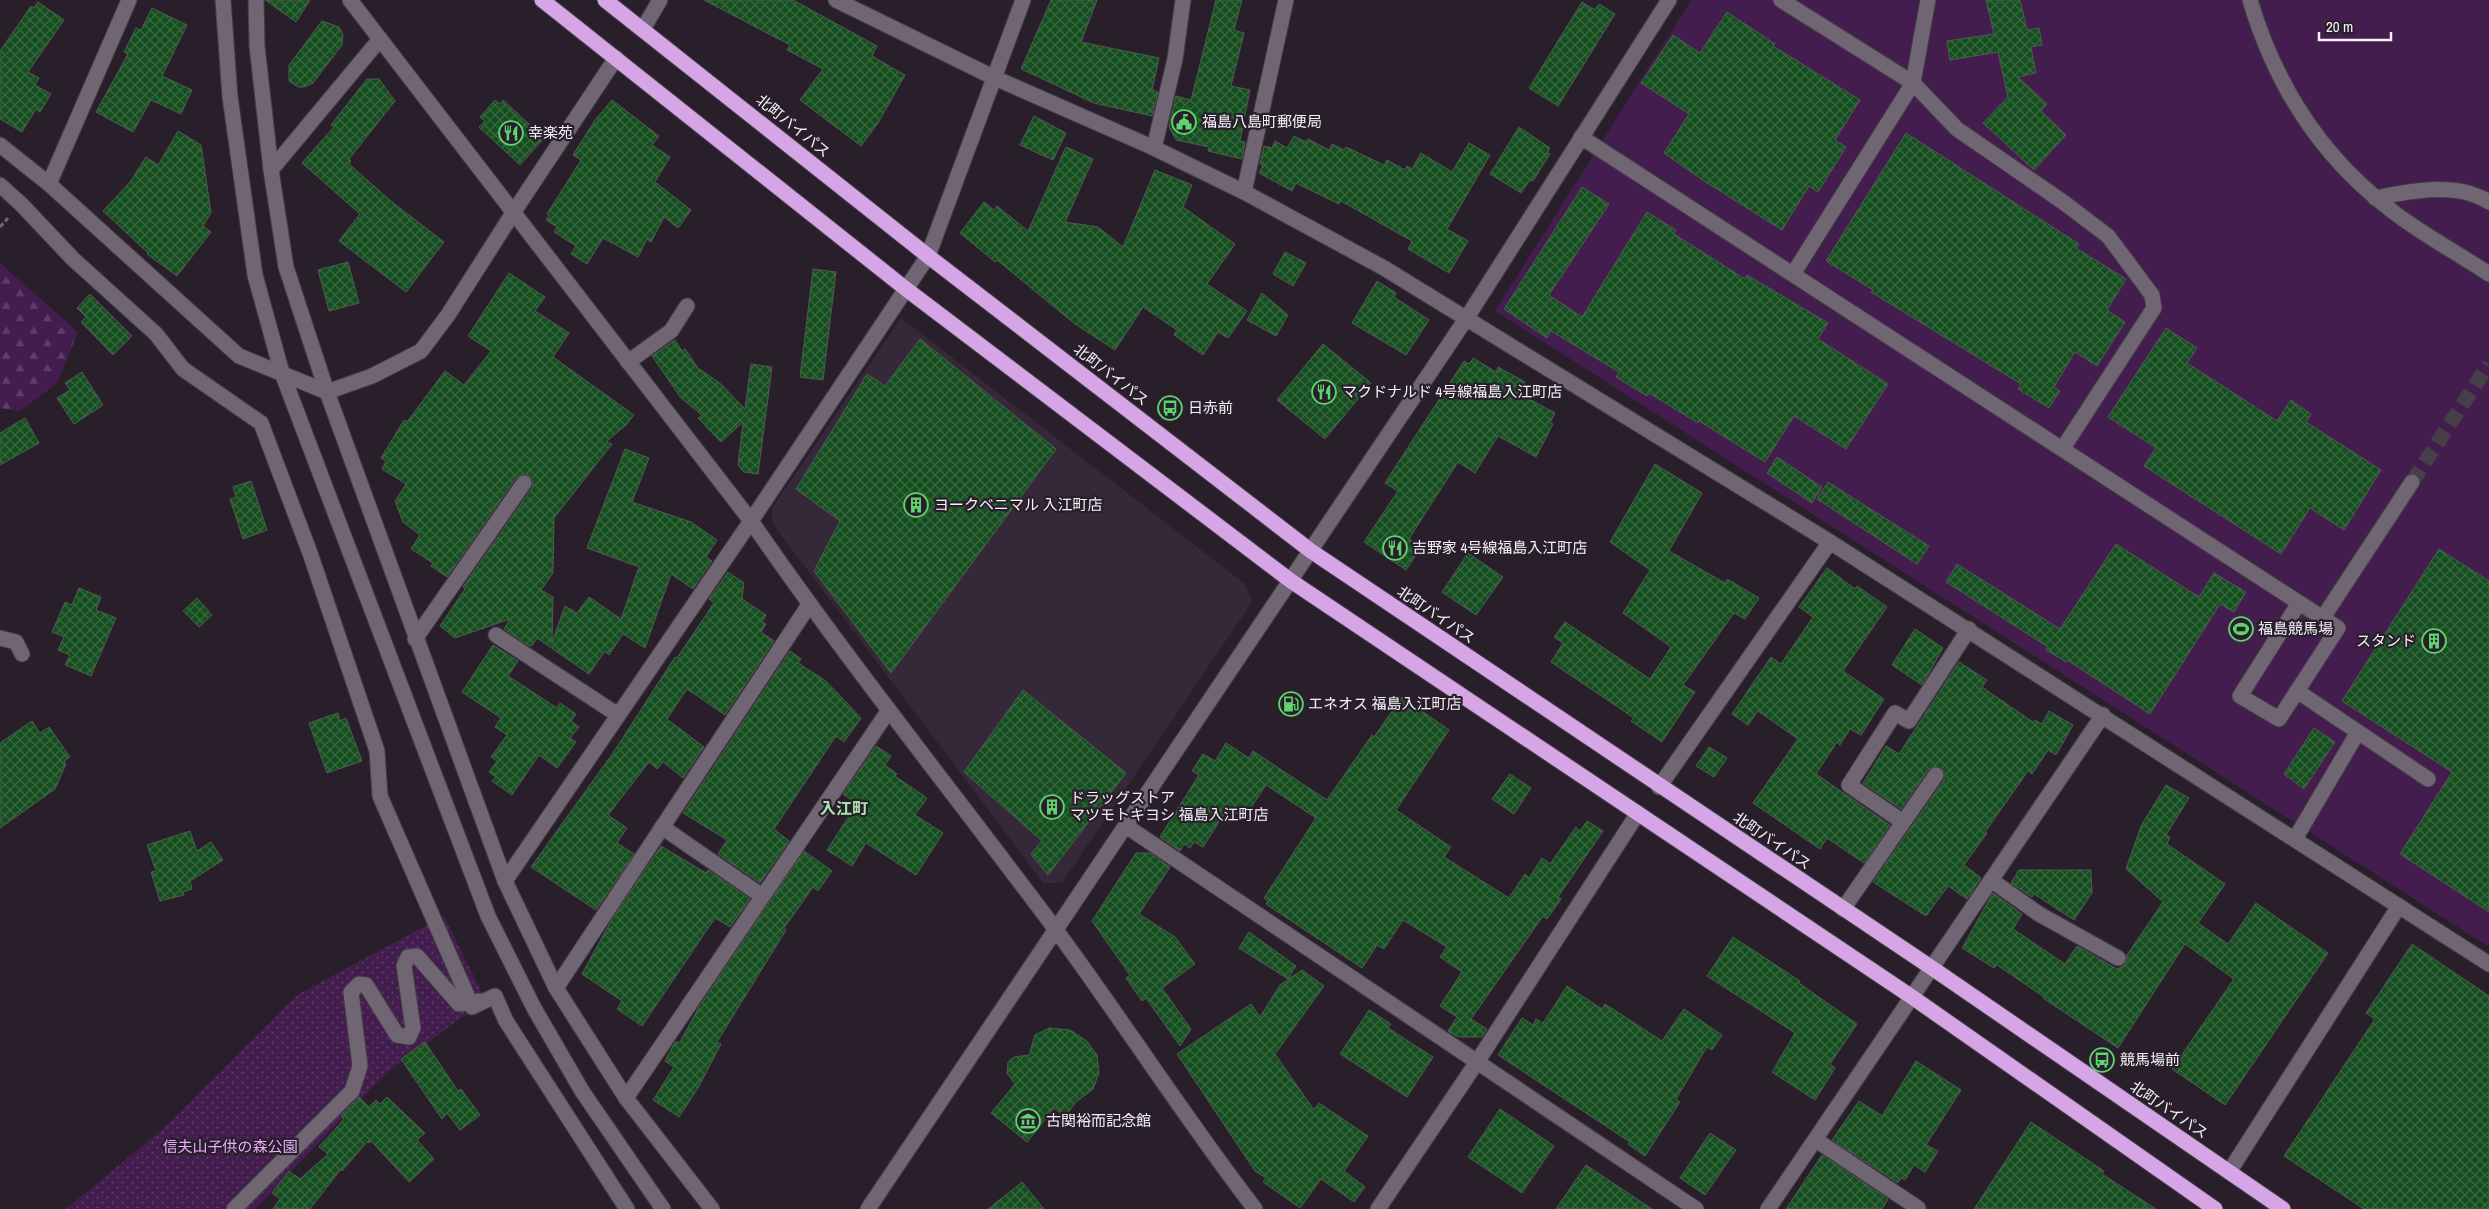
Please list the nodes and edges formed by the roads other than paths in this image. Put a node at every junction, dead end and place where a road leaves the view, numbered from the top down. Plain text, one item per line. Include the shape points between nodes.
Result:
1 (129, 0) edge
2 (223, 0) edge
3 (256, 0) edge
4 (350, 0) edge
5 (542, 0) edge
6 (606, 0) edge
7 (660, 0) edge
8 (836, 0) edge
9 (1023, 0) edge
10 (1183, 0) edge
11 (1286, 0) edge
12 (1669, 0) edge
13 (1781, 0) edge
14 (1928, 0) edge
15 (2250, 0) edge
16 (643, 29) junction
17 (380, 39) junction
18 (616, 58) junction
19 (995, 78) junction
20 (1913, 83) junction
21 (1581, 137) junction
22 (0, 145) edge
23 (1154, 148) junction
24 (271, 170) junction
25 (49, 184) junction
26 (0, 185) edge
27 (1244, 192) junction
28 (2375, 198) junction
29 (2489, 202) edge
30 (513, 213) junction
31 (928, 256) junction
32 (1793, 274) junction
33 (2489, 274) edge
34 (906, 290) junction
35 (687, 306) dead end
36 (1466, 319) junction
37 (628, 362) junction
38 (282, 373) junction
39 (327, 392) junction
40 (2063, 448) junction
41 (2412, 482) tunnel mouth
42 (524, 483) dead end
43 (751, 521) junction
44 (1830, 542) junction
45 (1311, 551) junction
46 (1291, 581) junction
47 (2299, 603) junction
48 (809, 605) junction
49 (2322, 619) junction
50 (1969, 629) junction
51 (496, 635) dead end
52 (0, 638) edge
53 (415, 639) junction
54 (22, 654) dead end
55 (2297, 691) junction
56 (889, 710) junction
57 (618, 715) junction
58 (2103, 715) junction
59 (2358, 732) junction
60 (1936, 775) dead end
61 (2428, 779) dead end
62 (1659, 787) junction
63 (1638, 813) junction
64 (1903, 822) junction
65 (1126, 826) junction
66 (662, 827) junction
67 (2296, 839) junction
68 (1991, 880) junction
69 (505, 881) junction
70 (762, 896) junction
71 (2399, 906) junction
72 (1843, 909) junction
73 (1054, 928) junction
74 (2118, 958) dead end
75 (2489, 964) edge
76 (1932, 968) junction
77 (556, 988) junction
78 (495, 996) junction
79 (1912, 997) junction
80 (1478, 1062) junction
81 (626, 1098) junction
82 (1816, 1140) junction
83 (2229, 1172) junction
84 (1918, 1208) edge
85 (2212, 1208) edge
86 (234, 1209) edge
87 (627, 1209) edge
88 (664, 1209) edge
89 (712, 1209) edge
90 (868, 1209) edge
91 (1255, 1209) edge
92 (1378, 1209) edge
93 (1696, 1209) edge
94 (1768, 1209) edge
95 (2283, 1209) edge

1 - 25 street
2 - 38 street via 230,97 255,276
3 - 24 street via 257,46
4 - 17 street
5 - 18 highway
6 - 16 highway, 北町バイパス
7 - 16 street
8 - 19 street
9 - 19 street
10 - 23 street via 1175,59
11 - 27 street
12 - 21 street
13 - 20 street
14 - 20 street
15 - 28 street via 2271,62 2301,115 2327,149
16 - 31 highway, 北町バイパス
17 - 24 street
17 - 30 street
18 - 30 street
18 - 34 highway
19 - 23 street
19 - 31 street
20 - 32 street
20 - 40 street via 1957,129 2108,236 2152,295 2154,308
21 - 32 street
21 - 36 street
22 - 25 street
23 - 27 street
24 - 39 street via 286,267
25 - 38 street via 239,356
26 - 78 street via 73,259 156,334 183,370 261,423 310,553 377,751 380,796 472,1007
27 - 36 street via 1384,268
28 - 29 street via 2416,190 2447,190 2481,197
28 - 33 street
30 - 37 street
30 - 39 street via 421,351 372,376
31 - 34 street
31 - 45 highway, 北町バイパス
32 - 40 street
34 - 43 street
34 - 46 highway
35 - 37 street via 671,331
36 - 44 street
36 - 45 street
37 - 43 street
38 - 39 street
38 - 88 street via 488,916 534,1008 582,1091
39 - 53 street
40 - 47 street
41 - 49 street
42 - 53 street
43 - 48 street
43 - 57 street
44 - 50 street
44 - 62 street
45 - 46 street
45 - 62 highway, 北町バイパス
46 - 63 highway
46 - 65 street
47 - 49 street
47 - 55 street via 2240,696 2278,719
48 - 56 street
48 - 66 street
49 - 55 street via 2338,628
50 - 58 street
50 - 64 street via 1909,721 1896,713 1849,785
51 - 57 street
52 - 54 street via 16,642
53 - 69 street
55 - 59 street
56 - 70 street
56 - 73 street
57 - 69 street
58 - 67 street
58 - 68 street
59 - 61 street
59 - 67 street
60 - 64 street
62 - 72 highway, 北町バイパス
63 - 79 highway
63 - 80 street
64 - 72 street
65 - 73 street
65 - 80 street
66 - 70 street
66 - 77 street
67 - 71 street
68 - 74 street via 2039,914
68 - 76 street
69 - 77 street
70 - 81 street
71 - 75 street
71 - 83 street
72 - 76 highway, 北町バイパス
73 - 90 street
73 - 91 street via 1218,1162
76 - 79 street
76 - 83 highway, 北町バイパス
77 - 81 street
78 - 86 street via 471,1004 459,1004 417,956 408,957 404,966 413,1028 409,1037 397,1035 366,985 359,984 351,992 360,1066 352,1091
78 - 87 street via 506,1021
79 - 82 street
79 - 85 highway
80 - 92 street
80 - 93 street
81 - 89 street
82 - 84 street
82 - 94 street
83 - 95 highway, 北町バイパス

